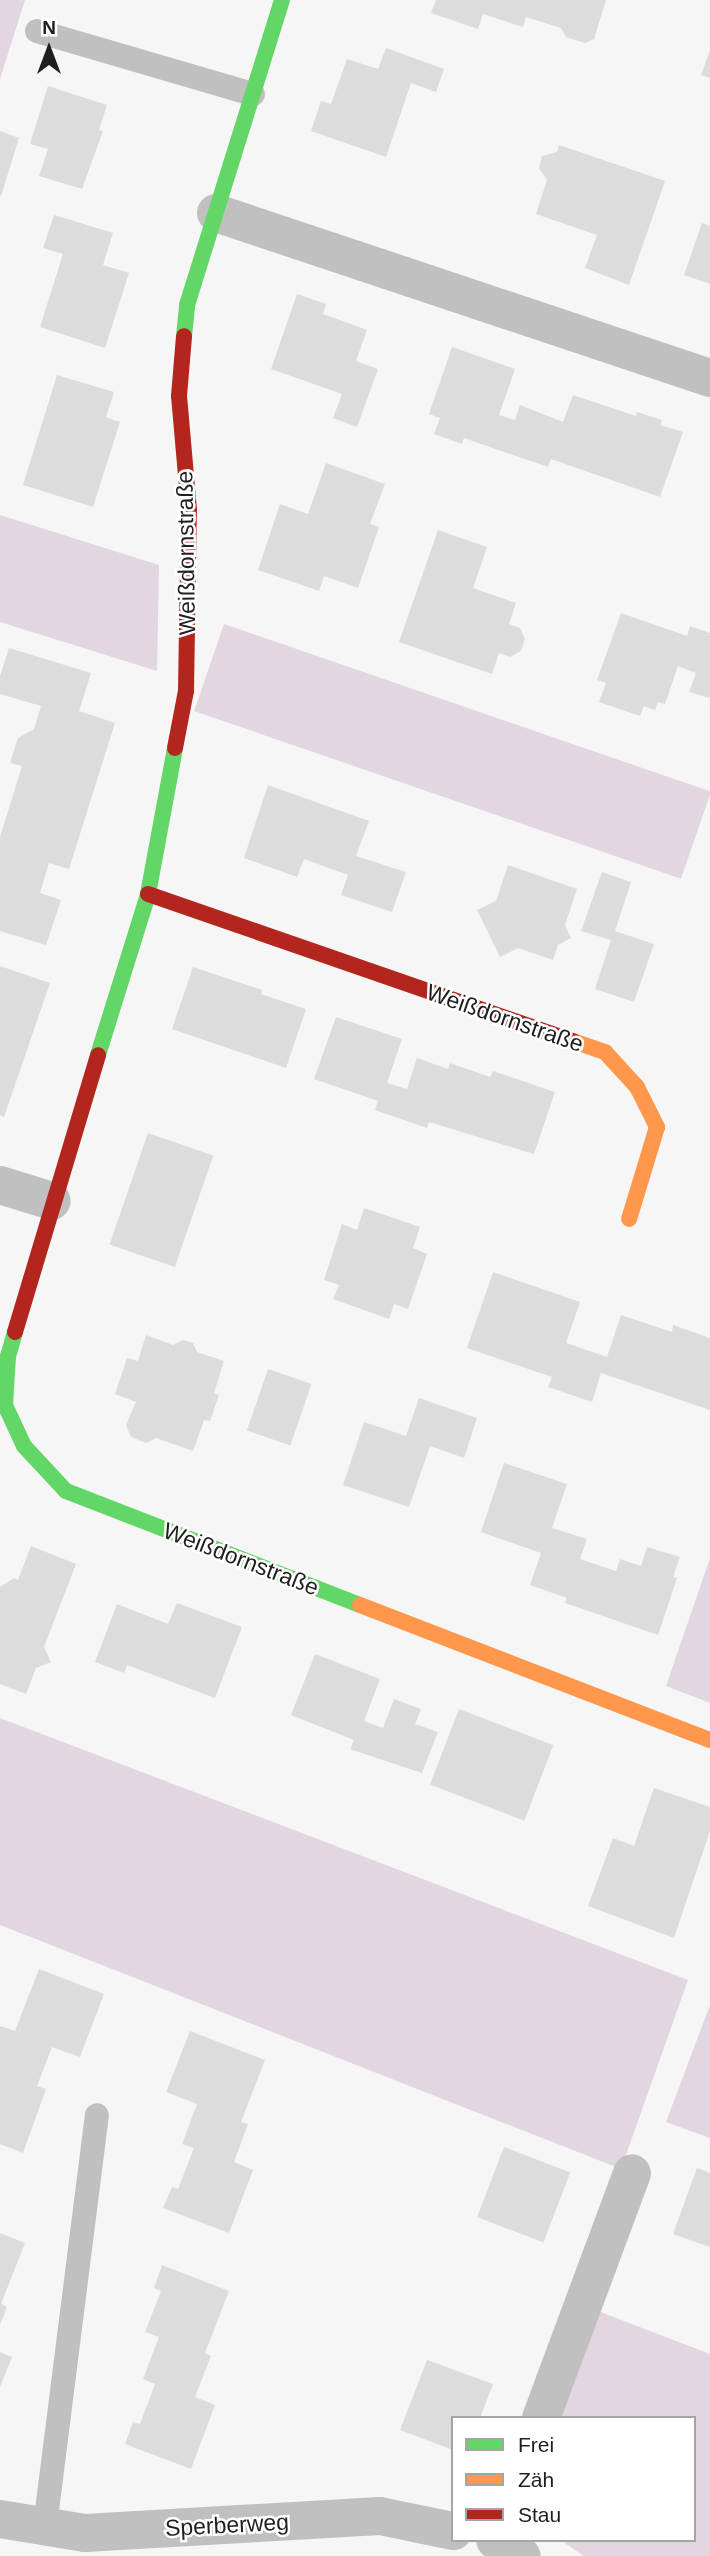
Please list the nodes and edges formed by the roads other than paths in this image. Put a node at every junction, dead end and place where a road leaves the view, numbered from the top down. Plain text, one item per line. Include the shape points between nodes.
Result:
1 (282, 0) edge
2 (37, 31) dead end
3 (253, 94) junction
4 (216, 213) junction
5 (710, 377) edge
6 (148, 894) junction
7 (0, 1185) edge
8 (52, 1202) junction
9 (629, 1219) dead end
10 (710, 1740) edge
11 (97, 2115) dead end
12 (632, 2173) dead end
13 (542, 2416) edge
14 (0, 2519) edge
15 (46, 2526) junction
16 (451, 2532) edge
17 (498, 2542) edge
18 (522, 2556) edge

1 - 3 street, Weißdornstraße
2 - 3 lane
3 - 4 street, Weißdornstraße
4 - 5 street
4 - 6 street, Weißdornstraße via 187,305 179,396 189,510 186,691
6 - 8 street, Weißdornstraße
6 - 9 street, Weißdornstraße via 605,1052 637,1087 657,1127
7 - 8 street
8 - 10 street, Weißdornstraße via 8,1356 5,1405 24,1446 66,1491
11 - 15 lane
12 - 13 street
14 - 15 street, Sperberweg
15 - 16 street, Sperberweg via 85,2533 380,2516
17 - 18 street

